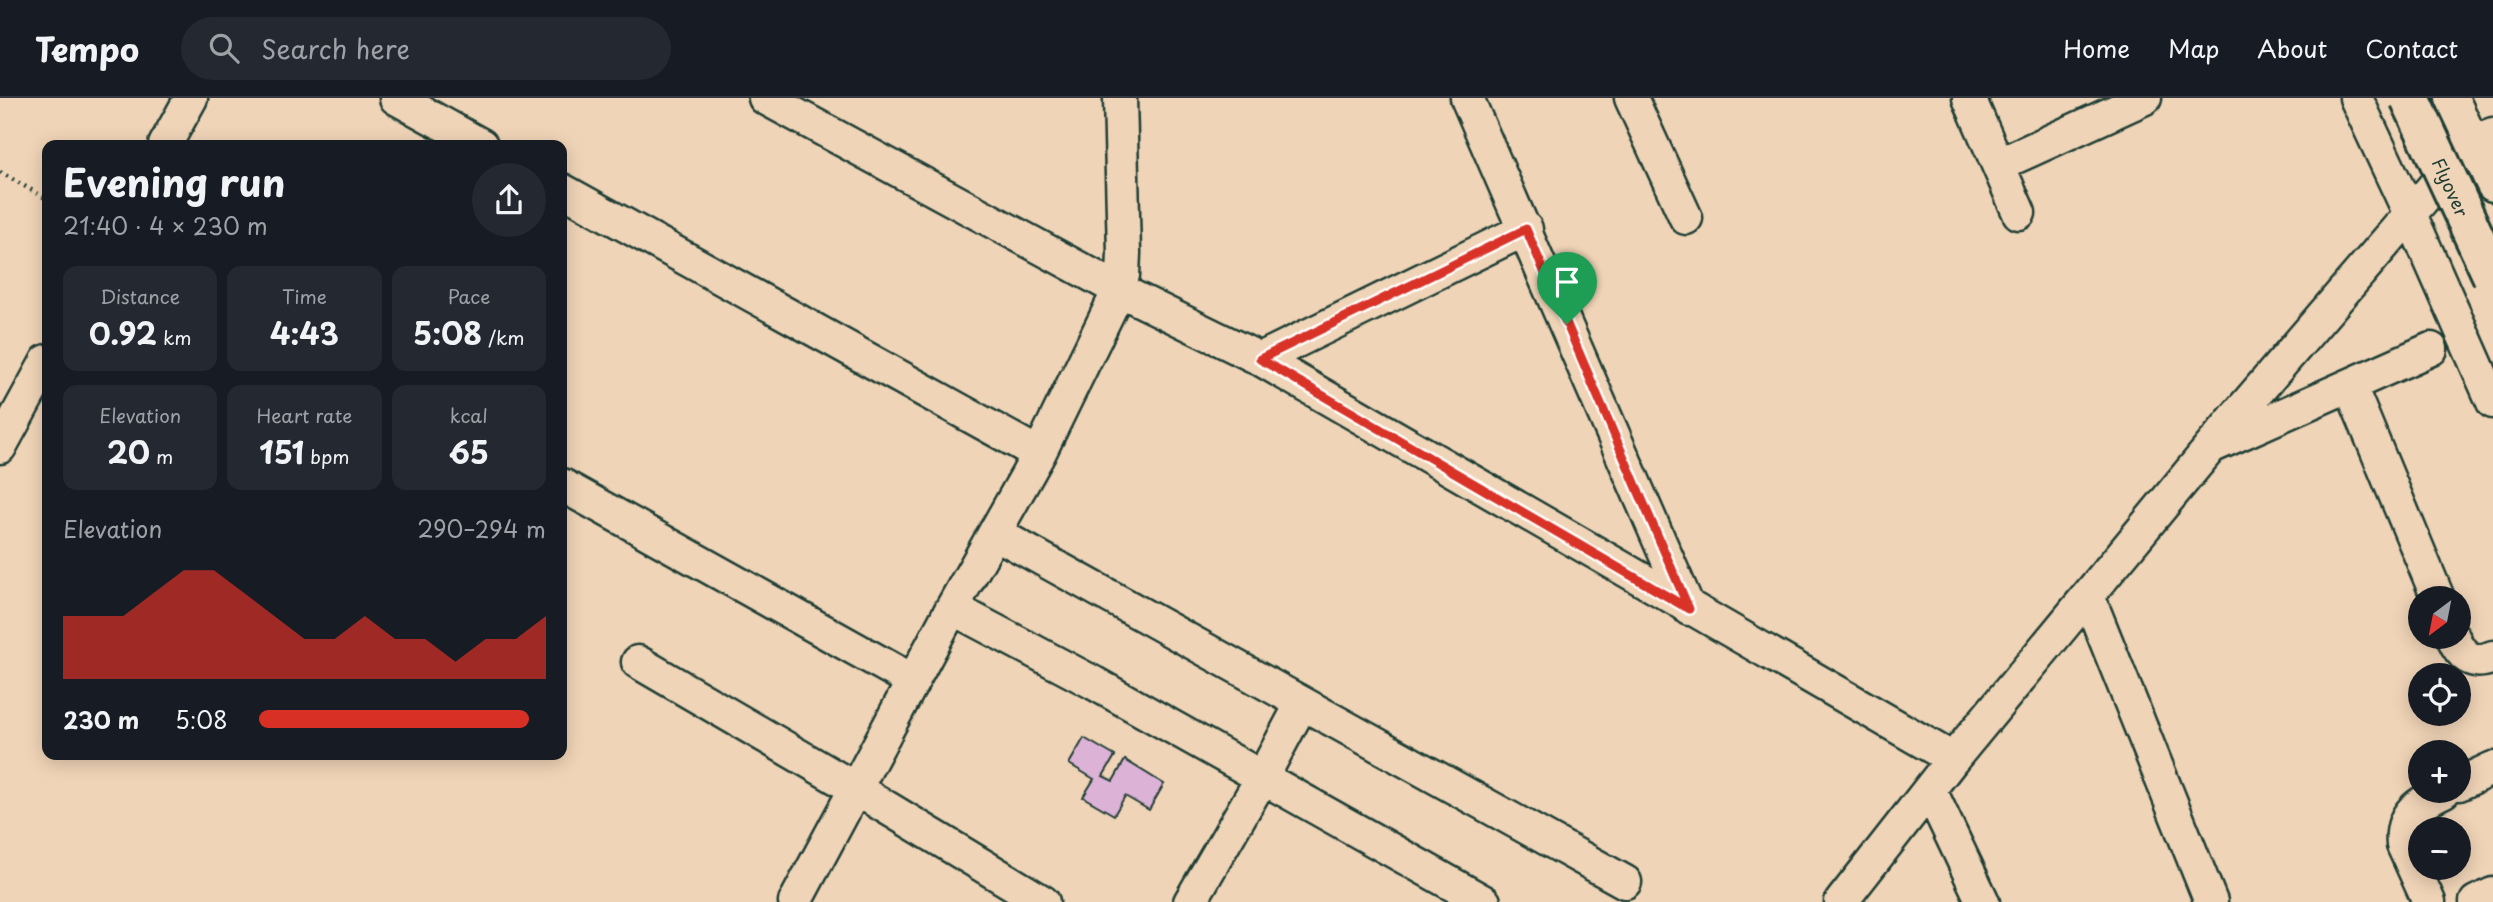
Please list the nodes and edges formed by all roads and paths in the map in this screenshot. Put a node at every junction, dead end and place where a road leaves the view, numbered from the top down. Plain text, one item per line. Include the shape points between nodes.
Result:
1 (191, 98) edge
2 (396, 98) edge
3 (765, 98) edge
4 (1119, 98) edge
5 (1467, 98) edge
6 (1631, 98) edge
7 (1969, 98) edge
8 (2356, 98) edge
9 (2410, 98) edge
10 (2452, 98) edge
11 (2125, 102) edge
12 (2483, 138) edge
13 (168, 140) edge
14 (472, 140) edge
15 (1998, 165) junction
16 (0, 172) edge
17 (2493, 185) edge
18 (567, 193) edge
19 (42, 196) edge
20 (2019, 213) dead end
21 (2410, 214) junction
22 (1686, 218) dead end
23 (1526, 229) junction
24 (2493, 277) edge
25 (1119, 290) junction
26 (2431, 349) dead end
27 (1260, 359) junction
28 (42, 370) edge
29 (2350, 386) junction
30 (2493, 402) edge
31 (0, 447) edge
32 (2210, 447) junction
33 (1039, 454) junction
34 (567, 488) edge
35 (995, 533) junction
36 (2433, 586) edge
37 (2088, 596) junction
38 (953, 608) junction
39 (1689, 609) junction
40 (2461, 649) edge
41 (2493, 657) edge
42 (638, 662) dead end
43 (913, 681) junction
44 (1302, 702) junction
45 (1952, 759) junction
46 (2493, 768) edge
47 (1262, 778) junction
48 (2471, 778) edge
49 (856, 789) junction
50 (1930, 790) junction
51 (2422, 803) edge
52 (1625, 882) dead end
53 (2493, 894) edge
54 (795, 902) edge
55 (1043, 902) edge
56 (1190, 902) edge
57 (1484, 902) edge
58 (1841, 902) edge
59 (1983, 902) edge
60 (2211, 902) edge
61 (2429, 902) edge
62 (2476, 902) edge

1 - 13 street
2 - 14 street
3 - 25 street
4 - 25 street via 1124,253
5 - 23 street
6 - 22 street
7 - 15 street
8 - 21 street
9 - 24 main road, Flyover, bridge
10 - 12 street
11 - 15 street
12 - 17 street
12 - 21 street
15 - 20 street
16 - 19 path
18 - 33 street
21 - 30 street
21 - 32 street
23 - 27 street
23 - 39 street
25 - 27 street
25 - 33 street
26 - 29 street
27 - 39 street
28 - 31 street
29 - 32 street
29 - 36 street
32 - 37 street
33 - 35 street
34 - 43 street
35 - 38 street
35 - 44 street
37 - 45 street
37 - 60 street
38 - 43 street
38 - 47 street
39 - 45 street
40 - 41 street via 2474,662
42 - 49 street
43 - 49 street
44 - 47 street
44 - 52 street
45 - 50 street
46 - 48 street
47 - 56 street
47 - 57 street
49 - 54 street
49 - 55 street
50 - 58 street
50 - 59 street
51 - 61 street via 2407,818 2402,837
53 - 62 street

